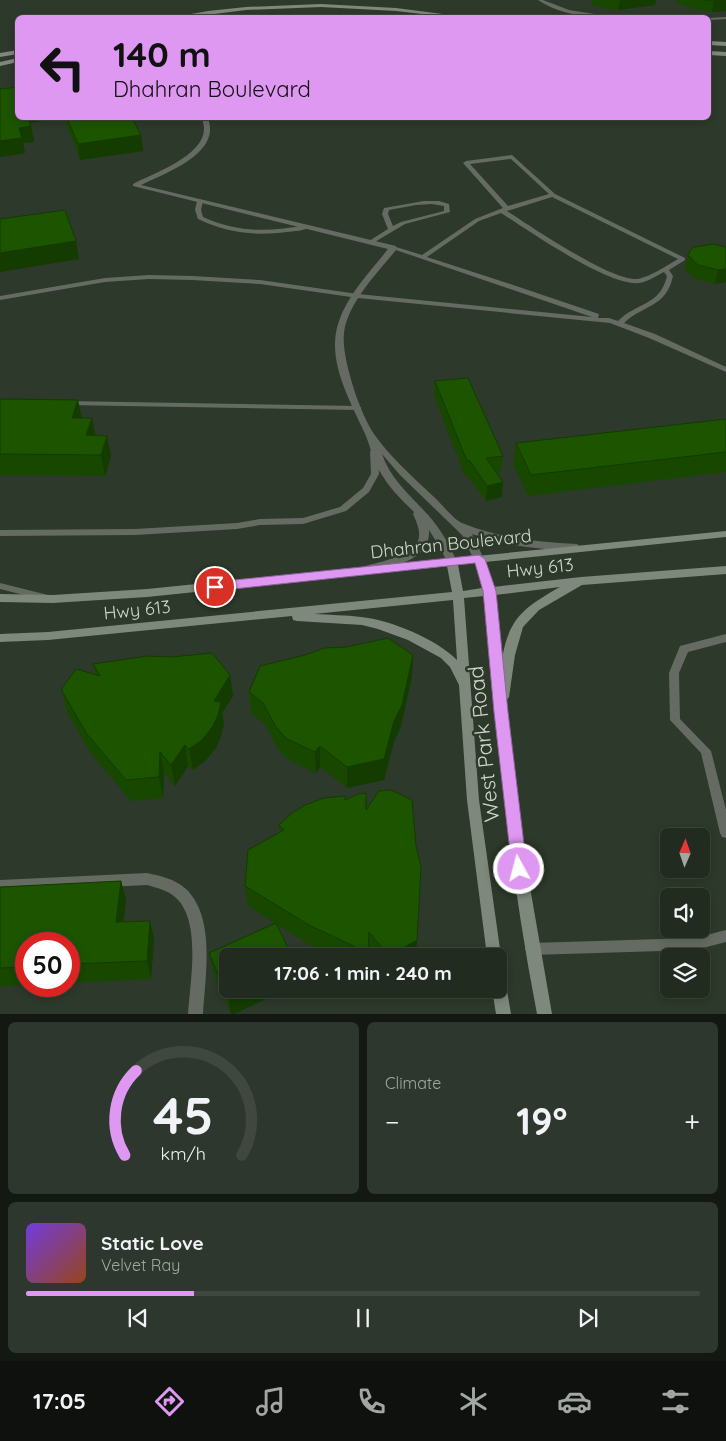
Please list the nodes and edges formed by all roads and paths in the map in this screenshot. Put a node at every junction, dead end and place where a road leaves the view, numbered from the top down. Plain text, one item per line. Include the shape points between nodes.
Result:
1 (540, 0) edge
2 (193, 15) edge
3 (447, 15) edge
4 (594, 15) edge
5 (726, 18) edge
6 (711, 19) edge
7 (711, 43) edge
8 (726, 44) edge
9 (15, 52) edge
10 (711, 53) edge
11 (726, 54) edge
12 (0, 55) edge
13 (15, 61) edge
14 (0, 64) edge
15 (206, 120) edge
16 (553, 195) junction
17 (200, 200) junction
18 (505, 210) junction
19 (307, 227) junction
20 (391, 230) junction
21 (371, 242) junction
22 (393, 248) junction
23 (423, 257) junction
24 (664, 268) junction
25 (358, 296) junction
26 (0, 298) edge
27 (615, 323) junction
28 (726, 370) edge
29 (62, 403) edge
30 (358, 408) junction
31 (370, 434) junction
32 (374, 451) junction
33 (410, 501) junction
34 (453, 521) junction
35 (0, 533) edge
36 (726, 534) edge
37 (581, 548) junction
38 (479, 559) junction
39 (452, 562) junction
40 (726, 570) edge
41 (365, 571) junction
42 (581, 581) junction
43 (0, 586) edge
44 (490, 591) junction
45 (458, 596) junction
46 (0, 598) edge
47 (53, 599) junction
48 (266, 615) junction
49 (0, 638) edge
50 (726, 638) edge
51 (466, 691) junction
52 (501, 712) junction
53 (726, 832) edge
54 (0, 886) edge
55 (726, 936) edge
56 (493, 948) edge
57 (531, 949) junction
58 (501, 998) edge
59 (195, 1014) edge
60 (504, 1014) edge
61 (546, 1014) edge

1 - 4 lane via 568,12
2 - 3 main road via 316,5 390,8
5 - 6 lane
7 - 8 main road
9 - 12 main road
10 - 11 main road
13 - 14 main road
15 - 17 street via 208,138 202,147 135,185
16 - 18 lane
16 - 18 lane via 512,157 466,163
16 - 24 lane via 683,259
17 - 19 street
17 - 19 lane via 200,218 213,225 263,234
18 - 23 lane via 477,220
18 - 24 lane via 605,273 626,282 638,281
19 - 21 street
20 - 20 lane via 403,223 447,212 447,205 429,202 386,209 384,214
20 - 21 lane
21 - 22 street
22 - 23 lane
22 - 25 street
23 - 27 lane
24 - 27 lane via 670,276 663,295
25 - 26 lane via 260,282 149,277 89,282
25 - 27 lane
25 - 30 street via 343,322 340,338 342,361
27 - 28 lane
29 - 30 lane
30 - 31 street
31 - 32 street
31 - 34 street via 403,473
32 - 33 street via 389,479
32 - 35 lane via 375,474 366,490 343,509 303,521 135,532
33 - 39 street via 441,536
33 - 41 street via 424,526 421,549
34 - 37 street via 493,539 511,543
34 - 38 street via 466,533
36 - 37 main road, Dhahran Boulevard
37 - 38 main road, Dhahran Boulevard
38 - 39 main road, Dhahran Boulevard
38 - 44 main road, West Park Road
39 - 41 main road, Dhahran Boulevard
39 - 45 main road, West Park Road
40 - 42 main road, Hwy 613
41 - 47 main road, Dhahran Boulevard via 249,584
42 - 44 main road, Hwy 613
42 - 52 main road via 522,619 514,633
43 - 47 lane
44 - 45 main road, Hwy 613
44 - 52 main road, West Park Road
45 - 48 main road, Hwy 613
45 - 51 main road, West Park Road
46 - 47 main road, Dhahran Boulevard
48 - 49 main road, Hwy 613
48 - 51 main road via 362,621 412,637 445,655 455,665
50 - 53 lane via 684,649 674,673 675,720 706,751
51 - 56 main road, West Park Road via 473,800
52 - 57 main road, West Park Road
54 - 59 street via 147,879 166,884 190,905 197,920
55 - 57 lane via 695,944
57 - 61 main road, West Park Road
58 - 60 main road

